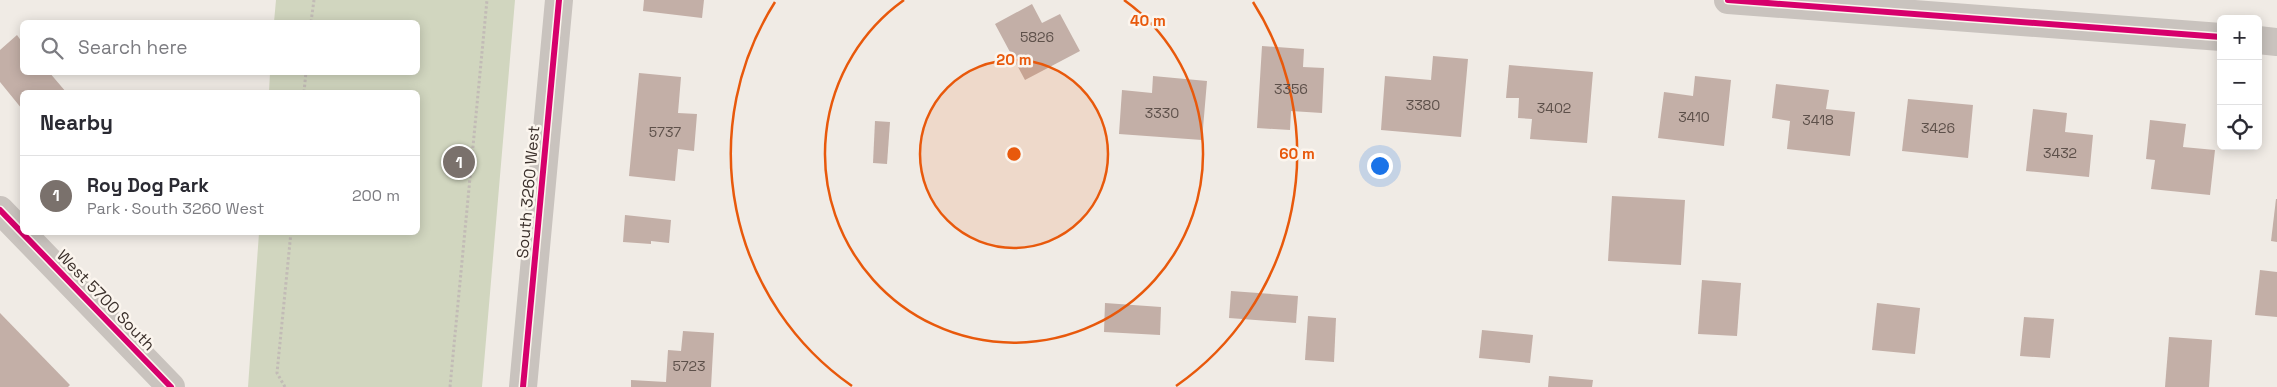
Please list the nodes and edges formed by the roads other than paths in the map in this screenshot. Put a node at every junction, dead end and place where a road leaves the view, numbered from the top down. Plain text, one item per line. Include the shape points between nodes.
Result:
1 (560, 0) edge
2 (1728, 0) edge
3 (2217, 37) edge
4 (2262, 40) edge
5 (2277, 42) edge
6 (0, 210) edge
7 (20, 231) edge
8 (24, 235) edge
9 (171, 387) edge
10 (524, 387) edge

1 - 10 street, South 3260 West
2 - 3 street
4 - 5 street
6 - 7 street, West 5700 South
8 - 9 street, West 5700 South

